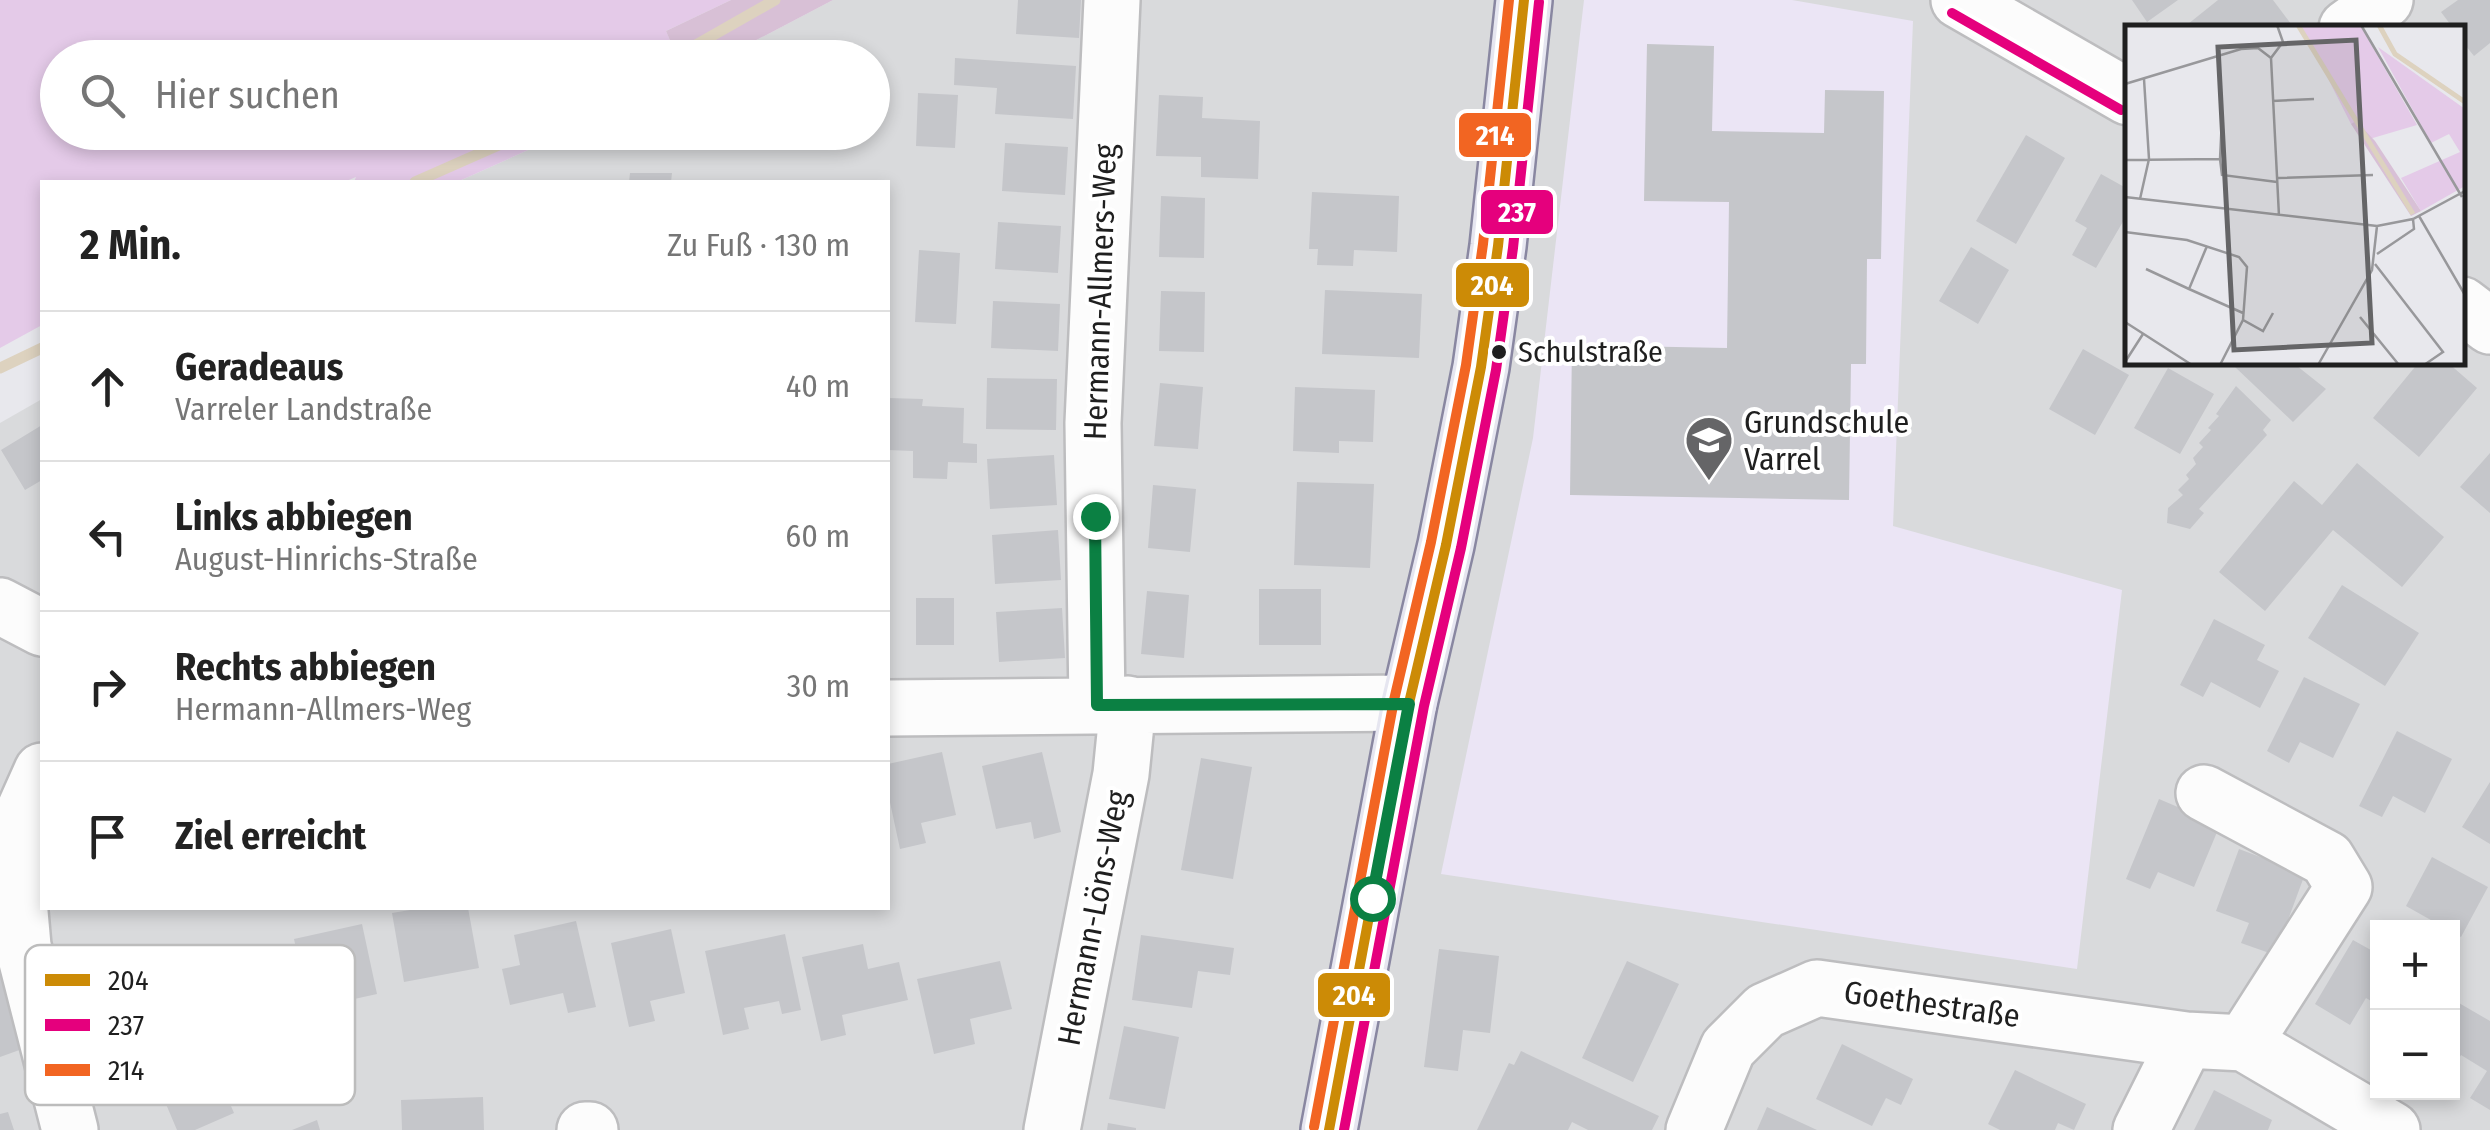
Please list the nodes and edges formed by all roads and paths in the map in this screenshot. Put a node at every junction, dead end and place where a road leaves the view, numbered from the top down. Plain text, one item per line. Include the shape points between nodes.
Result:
1 (1112, 0) edge
2 (1524, 0) edge
3 (1959, 0) edge
4 (2385, 0) edge
5 (2351, 25) edge
6 (2125, 95) edge
7 (2465, 307) edge
8 (2490, 326) edge
9 (1409, 704) junction
10 (1113, 705) junction
11 (890, 708) edge
12 (40, 775) edge
13 (2204, 793) dead end
14 (25, 954) edge
15 (2186, 1040) junction
16 (2244, 1042) junction
17 (64, 1105) edge
18 (70, 1130) edge
19 (1052, 1130) edge
20 (1328, 1130) edge
21 (1694, 1130) edge
22 (2141, 1130) edge
23 (2392, 1130) edge

1 - 10 street, Hermann-Allmers-Weg via 1093,423
2 - 9 main road via 1481,367
3 - 6 street
4 - 5 street
7 - 8 street
9 - 10 street
9 - 20 main road
10 - 11 street
10 - 19 street, Hermann-Löns-Weg via 1121,774
12 - 14 street via 24,809 18,895
13 - 16 street via 2327,859 2344,887
15 - 16 street, Goethestraße
15 - 21 street, Goethestraße via 1817,988 1764,1011 1728,1048
15 - 22 street
16 - 23 street, Goethestraße
17 - 18 street

